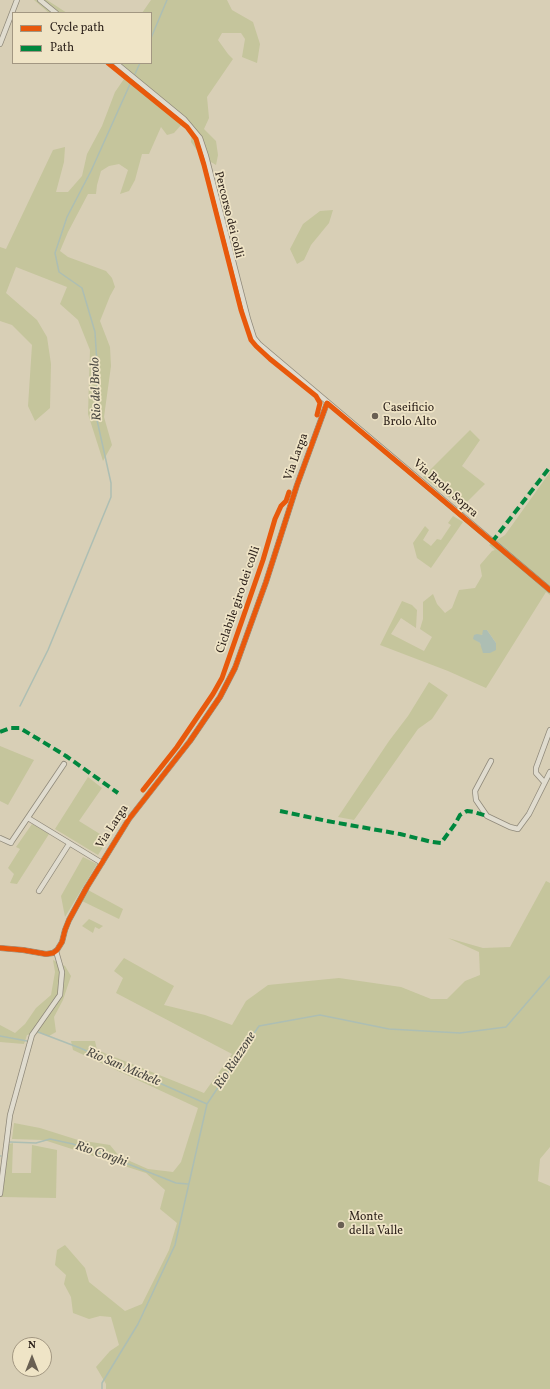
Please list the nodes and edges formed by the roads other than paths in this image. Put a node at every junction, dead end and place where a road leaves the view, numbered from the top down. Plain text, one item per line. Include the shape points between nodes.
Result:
1 (17, 0) edge
2 (40, 0) edge
3 (12, 12) edge
4 (55, 12) edge
5 (12, 13) edge
6 (0, 44) edge
7 (117, 64) edge
8 (327, 403) junction
9 (550, 590) edge
10 (550, 730) edge
11 (491, 761) dead end
12 (64, 764) dead end
13 (550, 772) edge
14 (544, 782) junction
15 (28, 818) junction
16 (0, 838) edge
17 (69, 844) junction
18 (102, 863) junction
19 (39, 891) dead end
20 (0, 948) edge
21 (56, 951) junction
22 (0, 1194) edge

1 - 3 street
2 - 4 street
5 - 6 street
7 - 8 street, Via Brolo Sopra via 184,119 200,138 254,338
8 - 9 street, Via Brolo Sopra
8 - 18 street, Via Larga via 235,668 220,698 129,819
10 - 14 street via 536,768 536,773
11 - 14 street via 475,791 476,800 487,816 510,827 518,829 529,814
12 - 15 street
13 - 14 street
15 - 16 street via 10,843
15 - 17 street
17 - 18 street
17 - 19 street
18 - 21 street, Via Larga via 69,920 62,942
20 - 21 street via 46,954
21 - 22 street via 62,972 60,995 32,1036 10,1115

